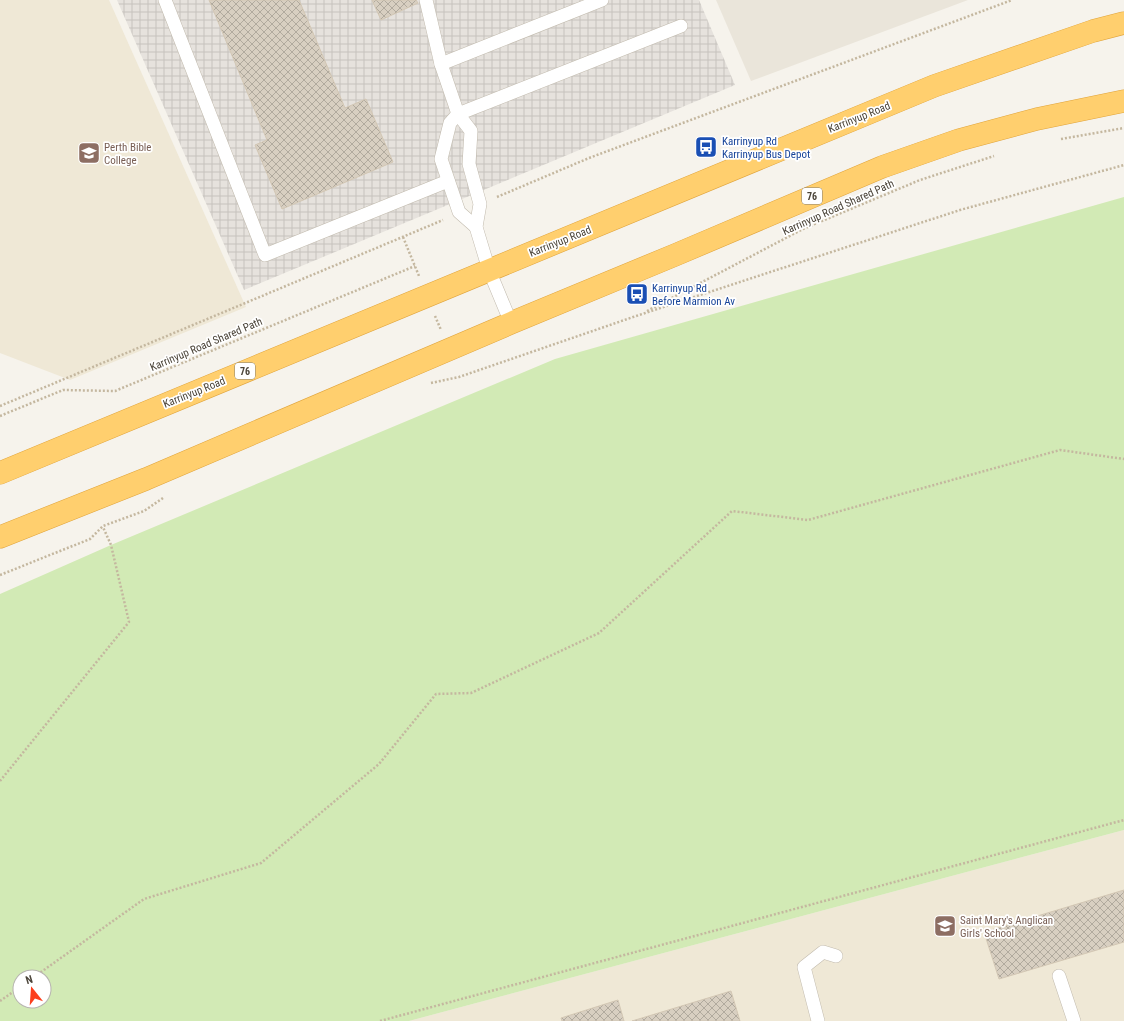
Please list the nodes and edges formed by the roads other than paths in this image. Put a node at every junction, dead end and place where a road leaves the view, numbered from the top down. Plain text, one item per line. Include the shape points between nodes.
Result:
1 (165, 0) edge
2 (426, 0) edge
3 (602, 0) edge
4 (1124, 23) edge
5 (681, 26) dead end
6 (441, 64) junction
7 (1124, 101) edge
8 (458, 114) junction
9 (448, 181) junction
10 (476, 227) junction
11 (489, 270) junction
12 (511, 322) junction
13 (0, 472) edge
14 (0, 537) edge
15 (836, 956) dead end
16 (1059, 976) dead end
17 (818, 1021) edge
18 (1074, 1021) edge

1 - 9 lane via 265,256
2 - 6 lane
3 - 6 lane
4 - 11 highway, Karrinyup Road / 76 via 1093,31 934,86
5 - 8 lane
6 - 8 lane
7 - 12 highway, 76 via 1037,119 966,138 882,167
8 - 9 lane via 450,123 441,159
8 - 10 lane via 471,131 469,164 480,204
9 - 10 lane via 459,212
10 - 11 lane
11 - 12 lane
11 - 13 highway, Karrinyup Road / 76
12 - 14 highway, 76 via 146,480
15 - 17 lane via 823,952 804,967
16 - 18 lane

